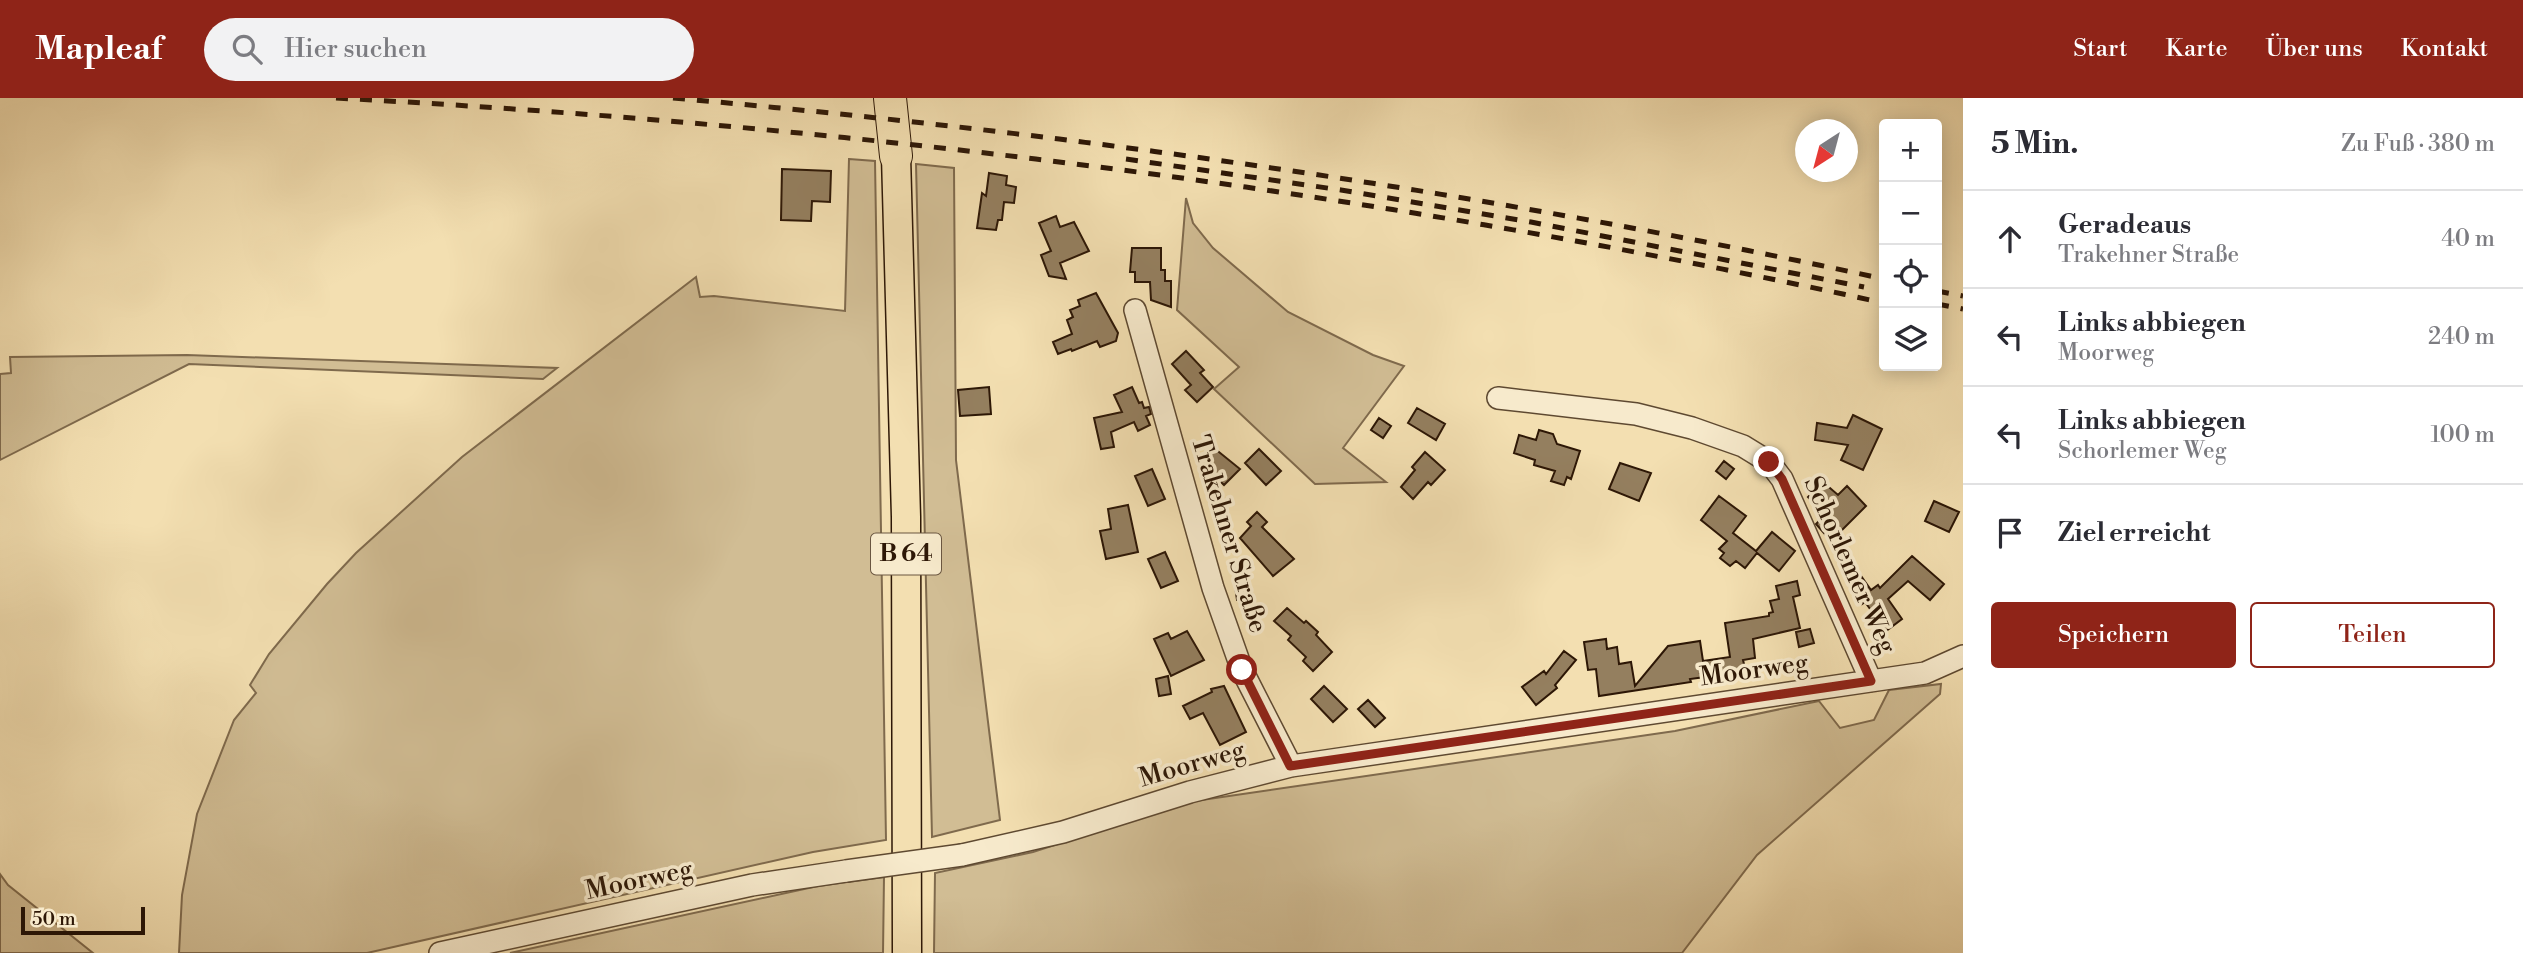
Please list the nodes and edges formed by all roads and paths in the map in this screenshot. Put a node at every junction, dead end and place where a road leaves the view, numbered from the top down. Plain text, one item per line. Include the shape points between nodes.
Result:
1 (890, 98) edge
2 (899, 98) edge
3 (896, 156) junction
4 (1135, 310) dead end
5 (1498, 398) dead end
6 (1963, 656) edge
7 (1871, 681) junction
8 (1290, 766) junction
9 (440, 953) edge
10 (907, 953) edge

1 - 3 highway, B 64
2 - 3 highway, B 64
3 - 10 main road, B 64 via 906,517
4 - 8 street, Trakehner Straße via 1213,588 1242,670
5 - 7 street, Schorlemer Weg via 1636,414 1743,446 1769,462 1782,479
6 - 7 street, Moorweg via 1925,673
7 - 8 street, Moorweg
8 - 9 street, Moorweg, bridge via 1063,832 962,855 752,885

